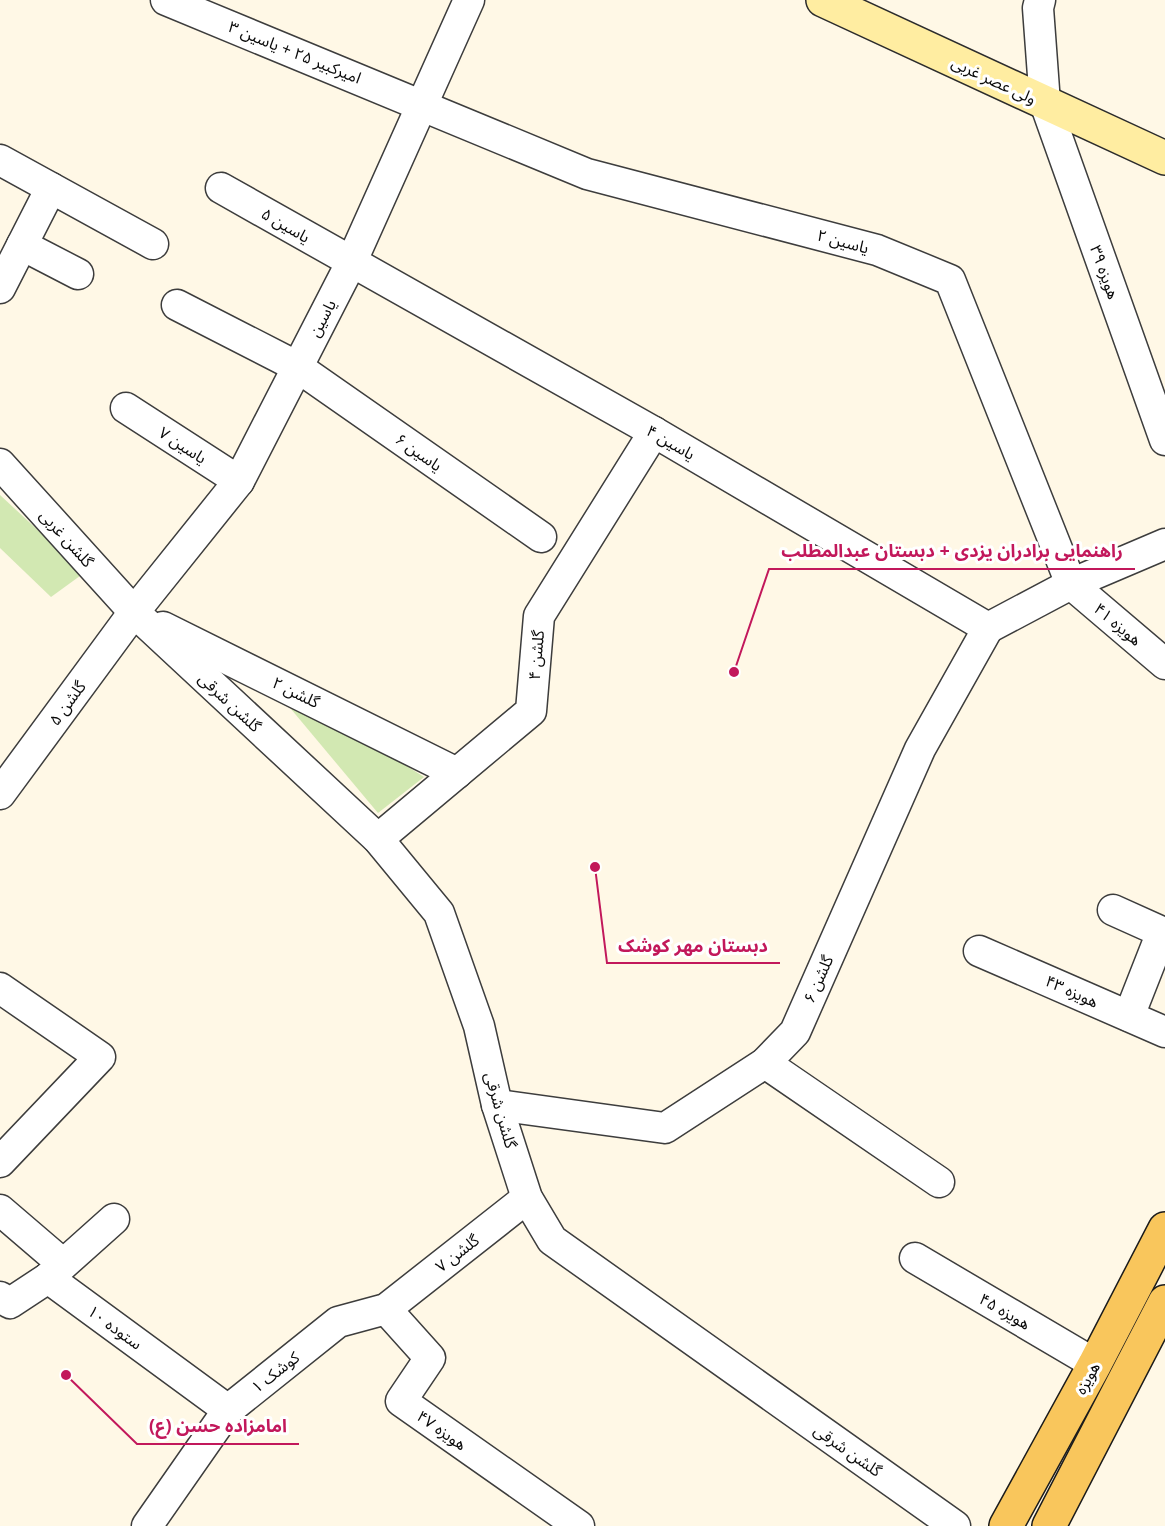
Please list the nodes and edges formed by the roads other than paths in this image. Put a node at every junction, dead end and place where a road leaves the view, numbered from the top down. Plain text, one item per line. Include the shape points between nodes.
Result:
1 (166, 0) edge
2 (469, 0) edge
3 (823, 0) edge
4 (1040, 0) edge
5 (1045, 103) junction
6 (423, 104) junction
7 (1165, 158) edge
8 (0, 160) edge
9 (51, 188) junction
10 (221, 188) dead end
11 (153, 244) dead end
12 (22, 245) junction
13 (351, 262) junction
14 (78, 274) dead end
15 (0, 288) edge
16 (177, 305) dead end
17 (296, 366) junction
18 (126, 408) dead end
19 (654, 432) junction
20 (1165, 440) edge
21 (0, 464) edge
22 (239, 482) junction
23 (541, 537) dead end
24 (1165, 544) edge
25 (1071, 584) junction
26 (134, 612) junction
27 (988, 628) junction
28 (1165, 664) edge
29 (457, 773) junction
30 (0, 794) edge
31 (378, 839) junction
32 (1113, 910) dead end
33 (979, 951) dead end
34 (0, 988) edge
35 (1129, 1016) junction
36 (1165, 1032) edge
37 (765, 1063) junction
38 (497, 1105) junction
39 (0, 1162) edge
40 (939, 1182) dead end
41 (527, 1198) junction
42 (0, 1210) edge
43 (114, 1219) dead end
44 (1165, 1229) edge
45 (915, 1258) dead end
46 (55, 1271) junction
47 (0, 1297) edge
48 (1165, 1302) edge
49 (386, 1309) junction
50 (1156, 1340) edge
51 (1095, 1364) junction
52 (228, 1410) junction
53 (147, 1526) edge
54 (579, 1526) edge
55 (955, 1526) edge
56 (1006, 1526) edge
57 (1049, 1526) edge

1 - 6 street, امیرکبیر ۲۵ + یاسین ۳
2 - 6 street, یاسین
3 - 5 main road, ولی عصر غربی
4 - 5 street, هویزه ۳۹
5 - 7 main road, ولی عصر غربی
5 - 20 street, هویزه ۳۹
6 - 13 street, یاسین
6 - 25 street, یاسین ۲ via 588,174 877,250 950,280
8 - 9 street
9 - 11 street
9 - 12 street
10 - 13 street, یاسین ۵
12 - 14 street
12 - 15 street
13 - 17 street, یاسین
13 - 19 street, یاسین ۴
16 - 17 street, یاسین ۶
17 - 22 street, یاسین
17 - 23 street, یاسین ۶
18 - 22 street, یاسین ۷
19 - 27 street, یاسین ۴
19 - 29 street, گلشن ۴ via 539,616 531,711
21 - 26 street, گلشن غربی
22 - 26 street, یاسین
24 - 25 street
25 - 27 street
25 - 28 street, هویزه ۴۱
26 - 29 street, گلشن ۲
26 - 30 street, گلشن ۵
26 - 31 street, گلشن شرقی
27 - 37 street, گلشن ۶ via 920,749 795,1032
29 - 31 street, گلشن ۴
31 - 38 street, گلشن شرقی via 439,913 479,1026
32 - 35 street via 1162,932
33 - 35 street, هویزه ۴۳
34 - 39 street via 100,1057
35 - 36 street, هویزه ۴۳
37 - 38 street, گلشن ۶ via 665,1128
37 - 40 street
38 - 41 street, گلشن شرقی
41 - 49 street, گلشن ۷
41 - 55 street, گلشن شرقی via 552,1240
42 - 46 street, ستوده ۱۰
43 - 46 street
44 - 51 main road, هویزه
45 - 51 street, هویزه ۴۵
46 - 47 street via 10,1303
46 - 52 street, ستوده ۱۰
48 - 50 main road, هویزه
49 - 52 street, کوشک ۱ via 338,1323
49 - 54 street, هویزه ۴۷ via 430,1358 401,1401
50 - 57 main road, هویزه
51 - 56 main road, هویزه
52 - 53 street, کوشک ۱

